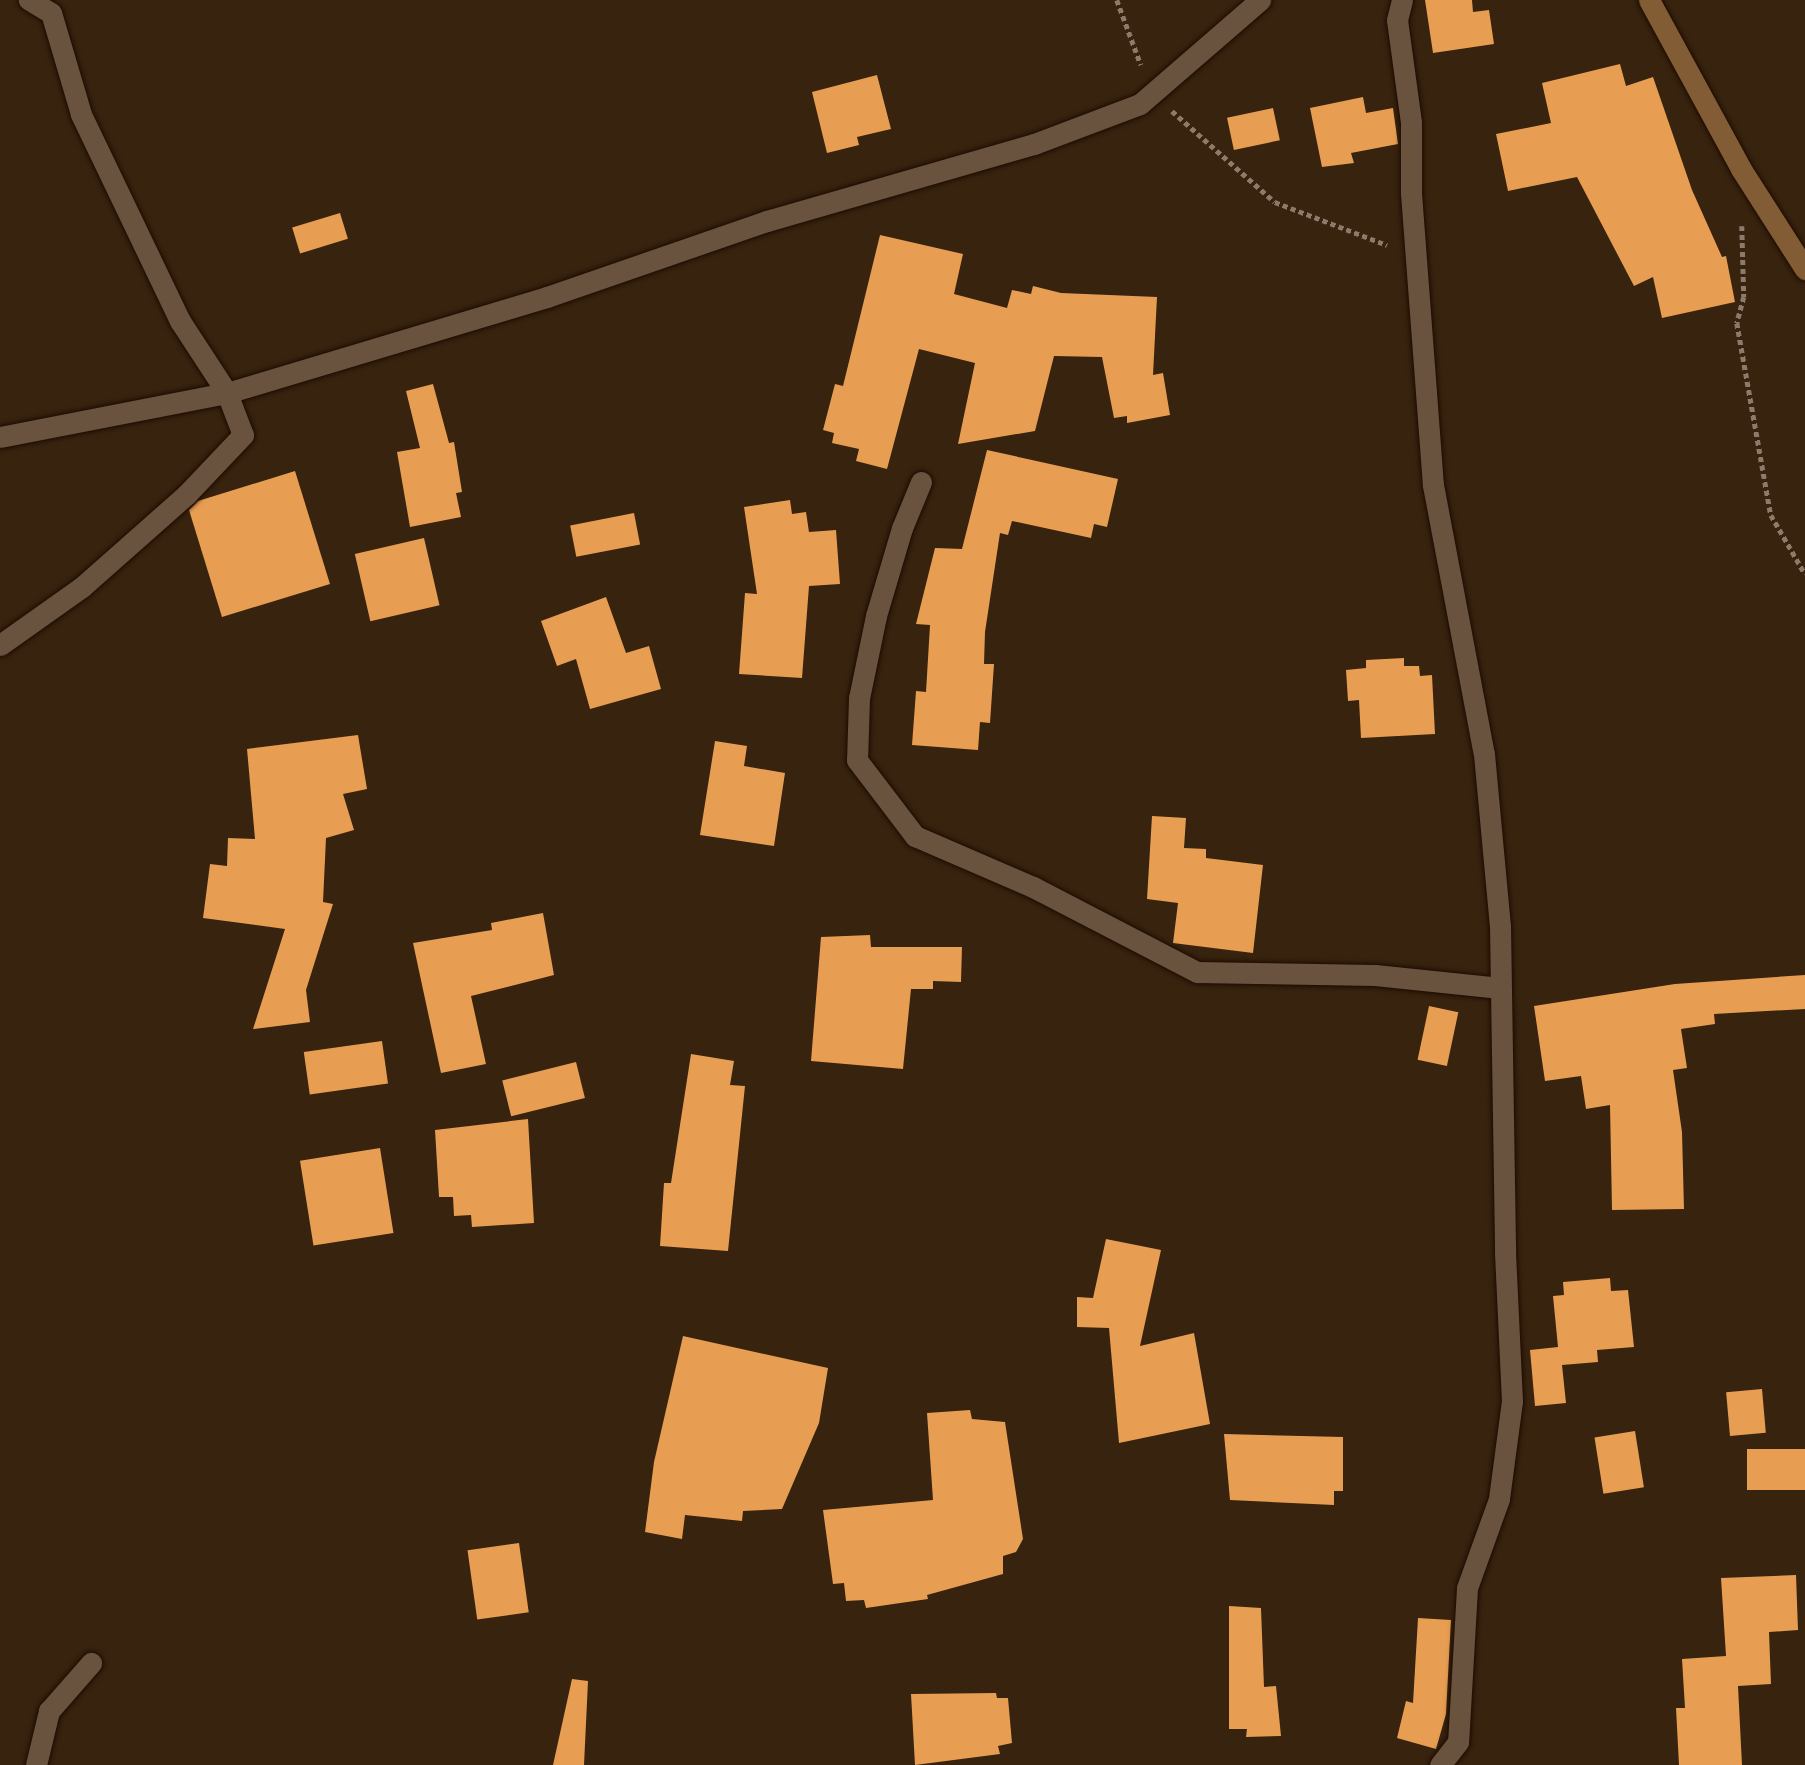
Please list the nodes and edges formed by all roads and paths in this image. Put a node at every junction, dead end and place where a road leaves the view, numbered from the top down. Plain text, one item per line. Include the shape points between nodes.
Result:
1 (29, 0) edge
2 (1117, 0) edge
3 (1260, 0) edge
4 (1402, 0) edge
5 (1649, 0) edge
6 (1152, 95) junction
7 (1741, 169) junction
8 (1416, 255) junction
9 (1805, 269) edge
10 (227, 393) junction
11 (0, 437) edge
12 (921, 482) dead end
13 (1805, 574) edge
14 (0, 645) edge
15 (1500, 988) junction
16 (91, 1663) dead end
17 (36, 1765) edge
18 (1440, 1765) edge

1 - 10 street via 51,13 81,114 180,321
2 - 6 path
3 - 6 street
4 - 8 street via 1397,20 1411,122
5 - 7 street
6 - 8 path via 1219,148 1275,202
6 - 10 street via 1140,104 1034,144 767,221 547,297
7 - 9 street
7 - 13 path via 1744,297 1737,323 1771,515
8 - 15 street via 1433,485 1484,754 1500,926
10 - 11 street
10 - 14 street via 243,435 186,495 82,587
12 - 15 street via 876,616 859,698 857,760 915,835 1032,887 1197,972 1375,975
15 - 18 street via 1512,1401 1499,1499 1467,1588 1458,1742
16 - 17 street via 49,1711

